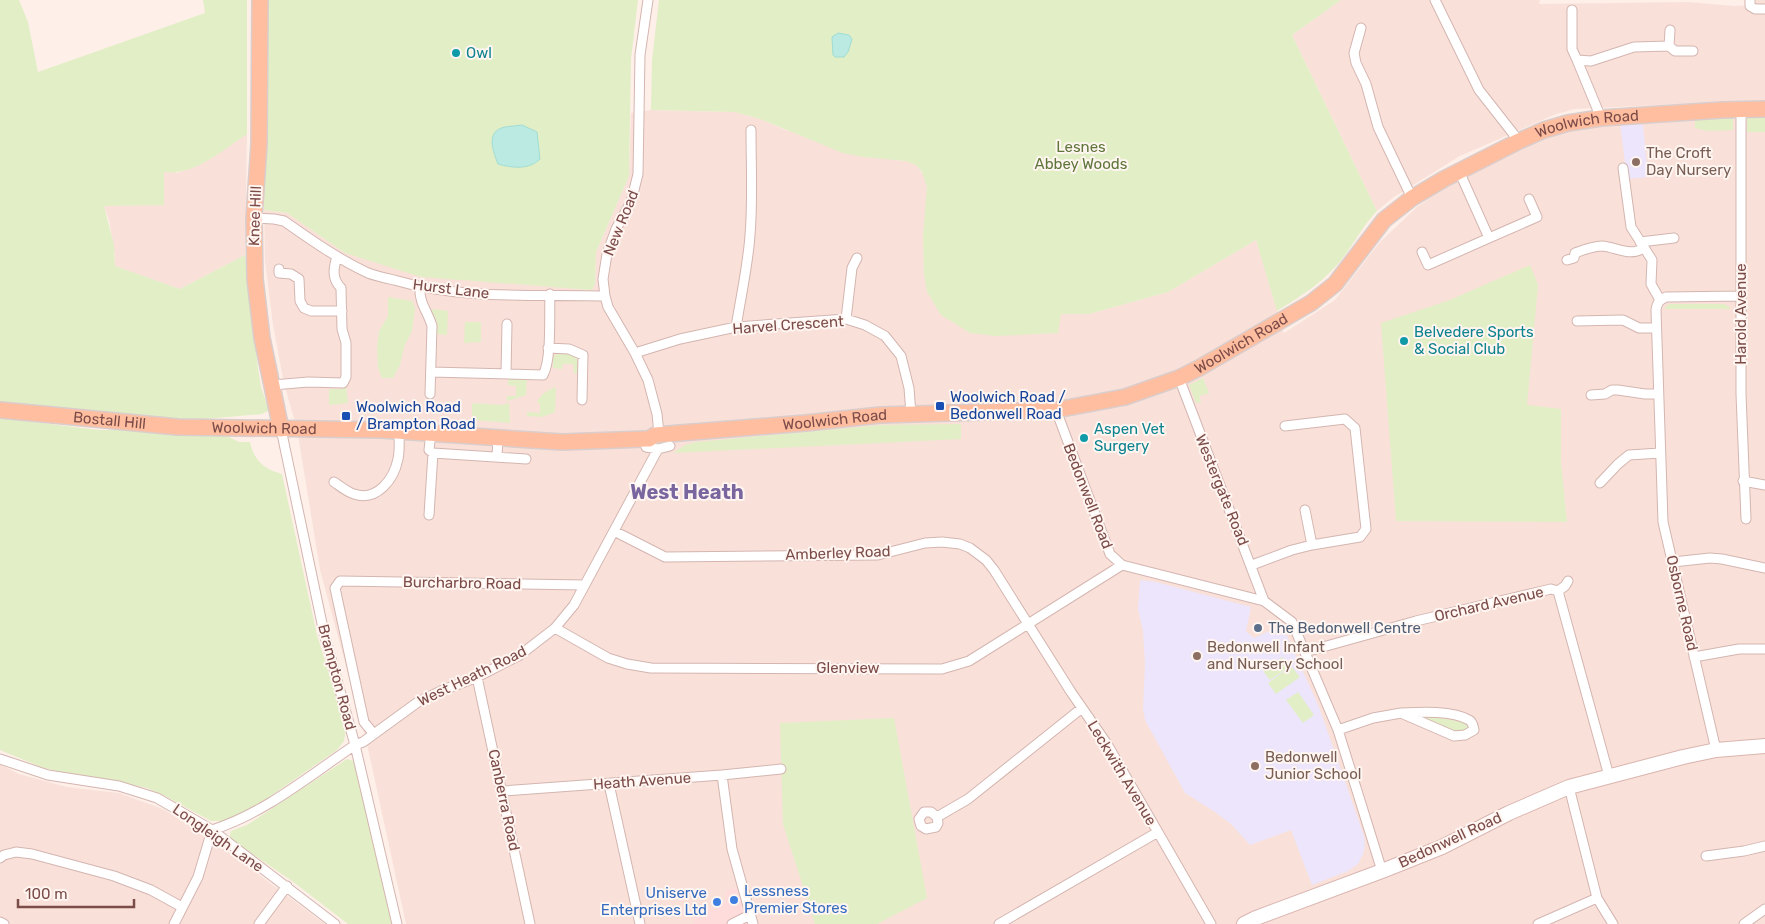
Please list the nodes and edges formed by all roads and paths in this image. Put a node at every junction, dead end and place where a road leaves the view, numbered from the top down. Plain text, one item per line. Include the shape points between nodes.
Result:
1 (260, 0) edge
2 (648, 0) edge
3 (1435, 0) edge
4 (1750, 0) edge
5 (1765, 8) edge
6 (1572, 10) dead end
7 (1361, 28) dead end
8 (1670, 30) dead end
9 (1669, 46) junction
10 (1693, 51) dead end
11 (1577, 60) junction
12 (1765, 109) edge
13 (1741, 110) junction
14 (1601, 118) junction
15 (751, 130) dead end
16 (1519, 141) junction
17 (1623, 168) dead end
18 (1459, 171) junction
19 (1412, 198) junction
20 (1529, 198) dead end
21 (254, 218) junction
22 (1489, 238) junction
23 (1674, 238) dead end
24 (1642, 244) junction
25 (1422, 252) dead end
26 (337, 257) junction
27 (857, 258) dead end
28 (1567, 260) dead end
29 (279, 269) dead end
30 (420, 288) junction
31 (550, 294) junction
32 (605, 296) junction
33 (1740, 296) junction
34 (1660, 300) junction
35 (342, 311) junction
36 (846, 319) junction
37 (1577, 321) dead end
38 (507, 324) dead end
39 (736, 327) junction
40 (1656, 328) junction
41 (548, 348) junction
42 (635, 353) junction
43 (431, 372) junction
44 (506, 374) junction
45 (1179, 378) junction
46 (273, 385) junction
47 (430, 394) dead end
48 (1658, 394) junction
49 (1591, 395) dead end
50 (582, 400) dead end
51 (0, 410) edge
52 (1056, 410) junction
53 (911, 414) junction
54 (280, 426) junction
55 (1285, 426) dead end
56 (220, 428) joint
57 (399, 431) junction
58 (431, 432) junction
59 (498, 438) junction
60 (655, 441) junction
61 (670, 446) dead end
62 (437, 453) junction
63 (1660, 454) junction
64 (497, 457) junction
65 (526, 459) dead end
66 (1743, 481) junction
67 (334, 482) dead end
68 (1600, 483) dead end
69 (1765, 485) edge
70 (1305, 510) dead end
71 (429, 516) dead end
72 (1746, 519) dead end
73 (614, 531) junction
74 (1312, 544) junction
75 (1673, 562) junction
76 (1122, 565) junction
77 (1252, 565) junction
78 (1765, 568) edge
79 (1568, 581) dead end
80 (584, 585) junction
81 (1558, 591) junction
82 (1264, 601) junction
83 (1028, 624) junction
84 (555, 628) junction
85 (1765, 648) edge
86 (1305, 652) junction
87 (1694, 657) junction
88 (477, 676) junction
89 (1082, 708) junction
90 (1401, 713) junction
91 (1338, 730) junction
92 (373, 733) junction
93 (355, 745) junction
94 (1765, 746) edge
95 (1716, 750) junction
96 (0, 759) edge
97 (781, 769) dead end
98 (722, 776) junction
99 (1609, 776) junction
100 (609, 784) junction
101 (1568, 787) junction
102 (503, 791) junction
103 (937, 818) dead end
104 (212, 830) junction
105 (1158, 832) junction
106 (1765, 846) edge
107 (1706, 856) dead end
108 (0, 858) edge
109 (1382, 872) junction
110 (287, 886) junction
111 (1597, 898) junction
112 (182, 907) junction
113 (1765, 909) edge
114 (752, 920) edge
115 (0, 922) edge
116 (4, 924) edge
117 (174, 924) edge
118 (259, 924) edge
119 (335, 924) edge
120 (397, 924) edge
121 (530, 924) edge
122 (640, 924) edge
123 (732, 924) edge
124 (999, 924) edge
125 (1211, 924) edge
126 (1244, 924) edge
127 (1538, 924) edge
128 (1614, 924) edge
129 (1744, 924) edge

1 - 21 main road, Knee Hill via 259,144
2 - 32 street, New Road via 640,55 638,174 631,202 607,254 603,279
3 - 16 street via 1479,90
4 - 5 street via 1750,6 1755,9
6 - 11 street via 1572,49
7 - 19 street via 1354,58 1366,84 1374,117
8 - 9 street
9 - 10 street via 1675,50
9 - 11 street via 1634,46 1591,61
11 - 14 street
12 - 13 main road, Woolwich Road
13 - 14 main road, Woolwich Road
13 - 33 street, Harold Avenue
14 - 16 main road, Woolwich Road via 1568,122
15 - 39 street via 750,236
16 - 18 main road, Woolwich Road
17 - 24 street via 1631,227
18 - 19 main road, Woolwich Road
18 - 22 street
19 - 45 main road, Woolwich Road via 1379,225 1350,267 1323,294 1231,351
20 - 22 street via 1537,217
21 - 26 street, Hurst Lane via 284,222
21 - 46 main road, Knee Hill via 255,280 262,338
22 - 25 street via 1429,268
23 - 24 street
24 - 28 street via 1640,251 1632,253 1597,246 1575,253 1574,258
24 - 34 street via 1652,260 1651,284
26 - 30 street, Hurst Lane via 369,273
26 - 35 street via 334,276 341,288
27 - 36 street via 852,268
29 - 35 street via 279,273 299,279 300,301 304,308
30 - 31 street, Hurst Lane via 533,296
30 - 43 street via 422,306 432,326
31 - 32 street, Hurst Lane
31 - 41 street
32 - 42 street, New Road via 608,308
33 - 34 street via 1666,297
33 - 66 street, Harold Avenue
34 - 40 street, Osborne Road via 1656,310
35 - 46 street via 346,343 346,377 343,383
36 - 39 street, Harvel Crescent
36 - 53 street, Harvel Crescent via 885,336 901,356
37 - 40 street via 1623,320 1639,328
38 - 44 street
39 - 42 street, Harvel Crescent
40 - 48 street, Osborne Road
41 - 44 street via 543,375
41 - 50 street via 584,354
42 - 60 street, New Road via 651,388 657,414
43 - 44 street
43 - 47 street
45 - 52 main road, Woolwich Road via 1125,396
45 - 77 street, Westergate Road
46 - 54 main road, Knee Hill
48 - 49 street via 1612,390
48 - 63 street, Osborne Road
51 - 56 main road, Bostall Hill via 150,425
52 - 53 main road, Woolwich Road
52 - 76 street, Bedonwell Road via 1110,554
53 - 60 main road, Woolwich Road
54 - 56 main road, Woolwich Road via 234,424
54 - 57 main road, Woolwich Road
54 - 60 main road, Woolwich Road via 404,422 562,432 648,429
54 - 93 street, Brampton Road via 324,633
55 - 74 street via 1345,419 1355,428 1366,529 1360,537
57 - 58 main road, Woolwich Road
57 - 67 street via 396,467 383,487 363,496 350,493
58 - 59 main road, Woolwich Road
58 - 62 street via 429,450
59 - 60 main road, Woolwich Road
59 - 64 street
60 - 61 street
60 - 73 street, West Heath Road
62 - 64 street
62 - 71 street
63 - 68 street via 1629,455
63 - 75 street, Osborne Road via 1664,522
64 - 65 street
66 - 69 street
66 - 72 street, Harold Avenue
70 - 74 street
73 - 80 street, West Heath Road
73 - 83 street, Amberley Road via 665,557 878,555 934,542 960,544 986,560
74 - 77 street
75 - 78 street via 1710,558
75 - 87 street, Osborne Road
76 - 82 street, Bedonwell Road
76 - 83 street, Glenview
77 - 82 street, Westergate Road
79 - 81 street, Orchard Avenue
80 - 84 street, West Heath Road
80 - 92 street, Burcharbro Road via 340,581 335,588 364,722
81 - 86 street, Orchard Avenue via 1551,589 1416,621
81 - 99 street, Orchard Avenue
82 - 86 street, Bedonwell Road via 1292,622
83 - 84 street, Glenview via 970,661 942,669 651,668 608,658
83 - 89 street, Leckwith Avenue
84 - 88 street, West Heath Road via 520,655
85 - 87 street
86 - 91 street, Bedonwell Road
87 - 95 street, Osborne Road
88 - 92 street, West Heath Road via 418,702
88 - 102 street, Canberra Road
89 - 103 street via 968,799
89 - 105 street, Leckwith Avenue via 1101,734
90 - 90 street via 1455,715 1469,720 1474,730 1454,736
90 - 91 street
91 - 109 street, Bedonwell Road
92 - 93 street, West Heath Road
93 - 104 street, West Heath Road via 270,802 234,823
93 - 120 street, Brampton Road
94 - 95 street, Bedonwell Road
95 - 99 street, Bedonwell Road
96 - 104 street, Longleigh Lane via 48,775 144,792
97 - 98 street, Heath Avenue
98 - 100 street, Heath Avenue
98 - 114 street via 732,849
99 - 101 street, Bedonwell Road
100 - 102 street, Heath Avenue
100 - 122 street
101 - 109 street, Bedonwell Road
101 - 111 street
102 - 121 street, Canberra Road
104 - 110 street, Longleigh Lane
104 - 112 street via 198,877
105 - 124 street
105 - 125 street, Leckwith Avenue
106 - 107 street
108 - 112 street via 16,852 32,854 114,876 151,890
109 - 126 street
110 - 118 street
110 - 119 street, Longleigh Lane
111 - 127 street
111 - 128 street
112 - 117 street
113 - 129 street
114 - 123 street
115 - 116 street

